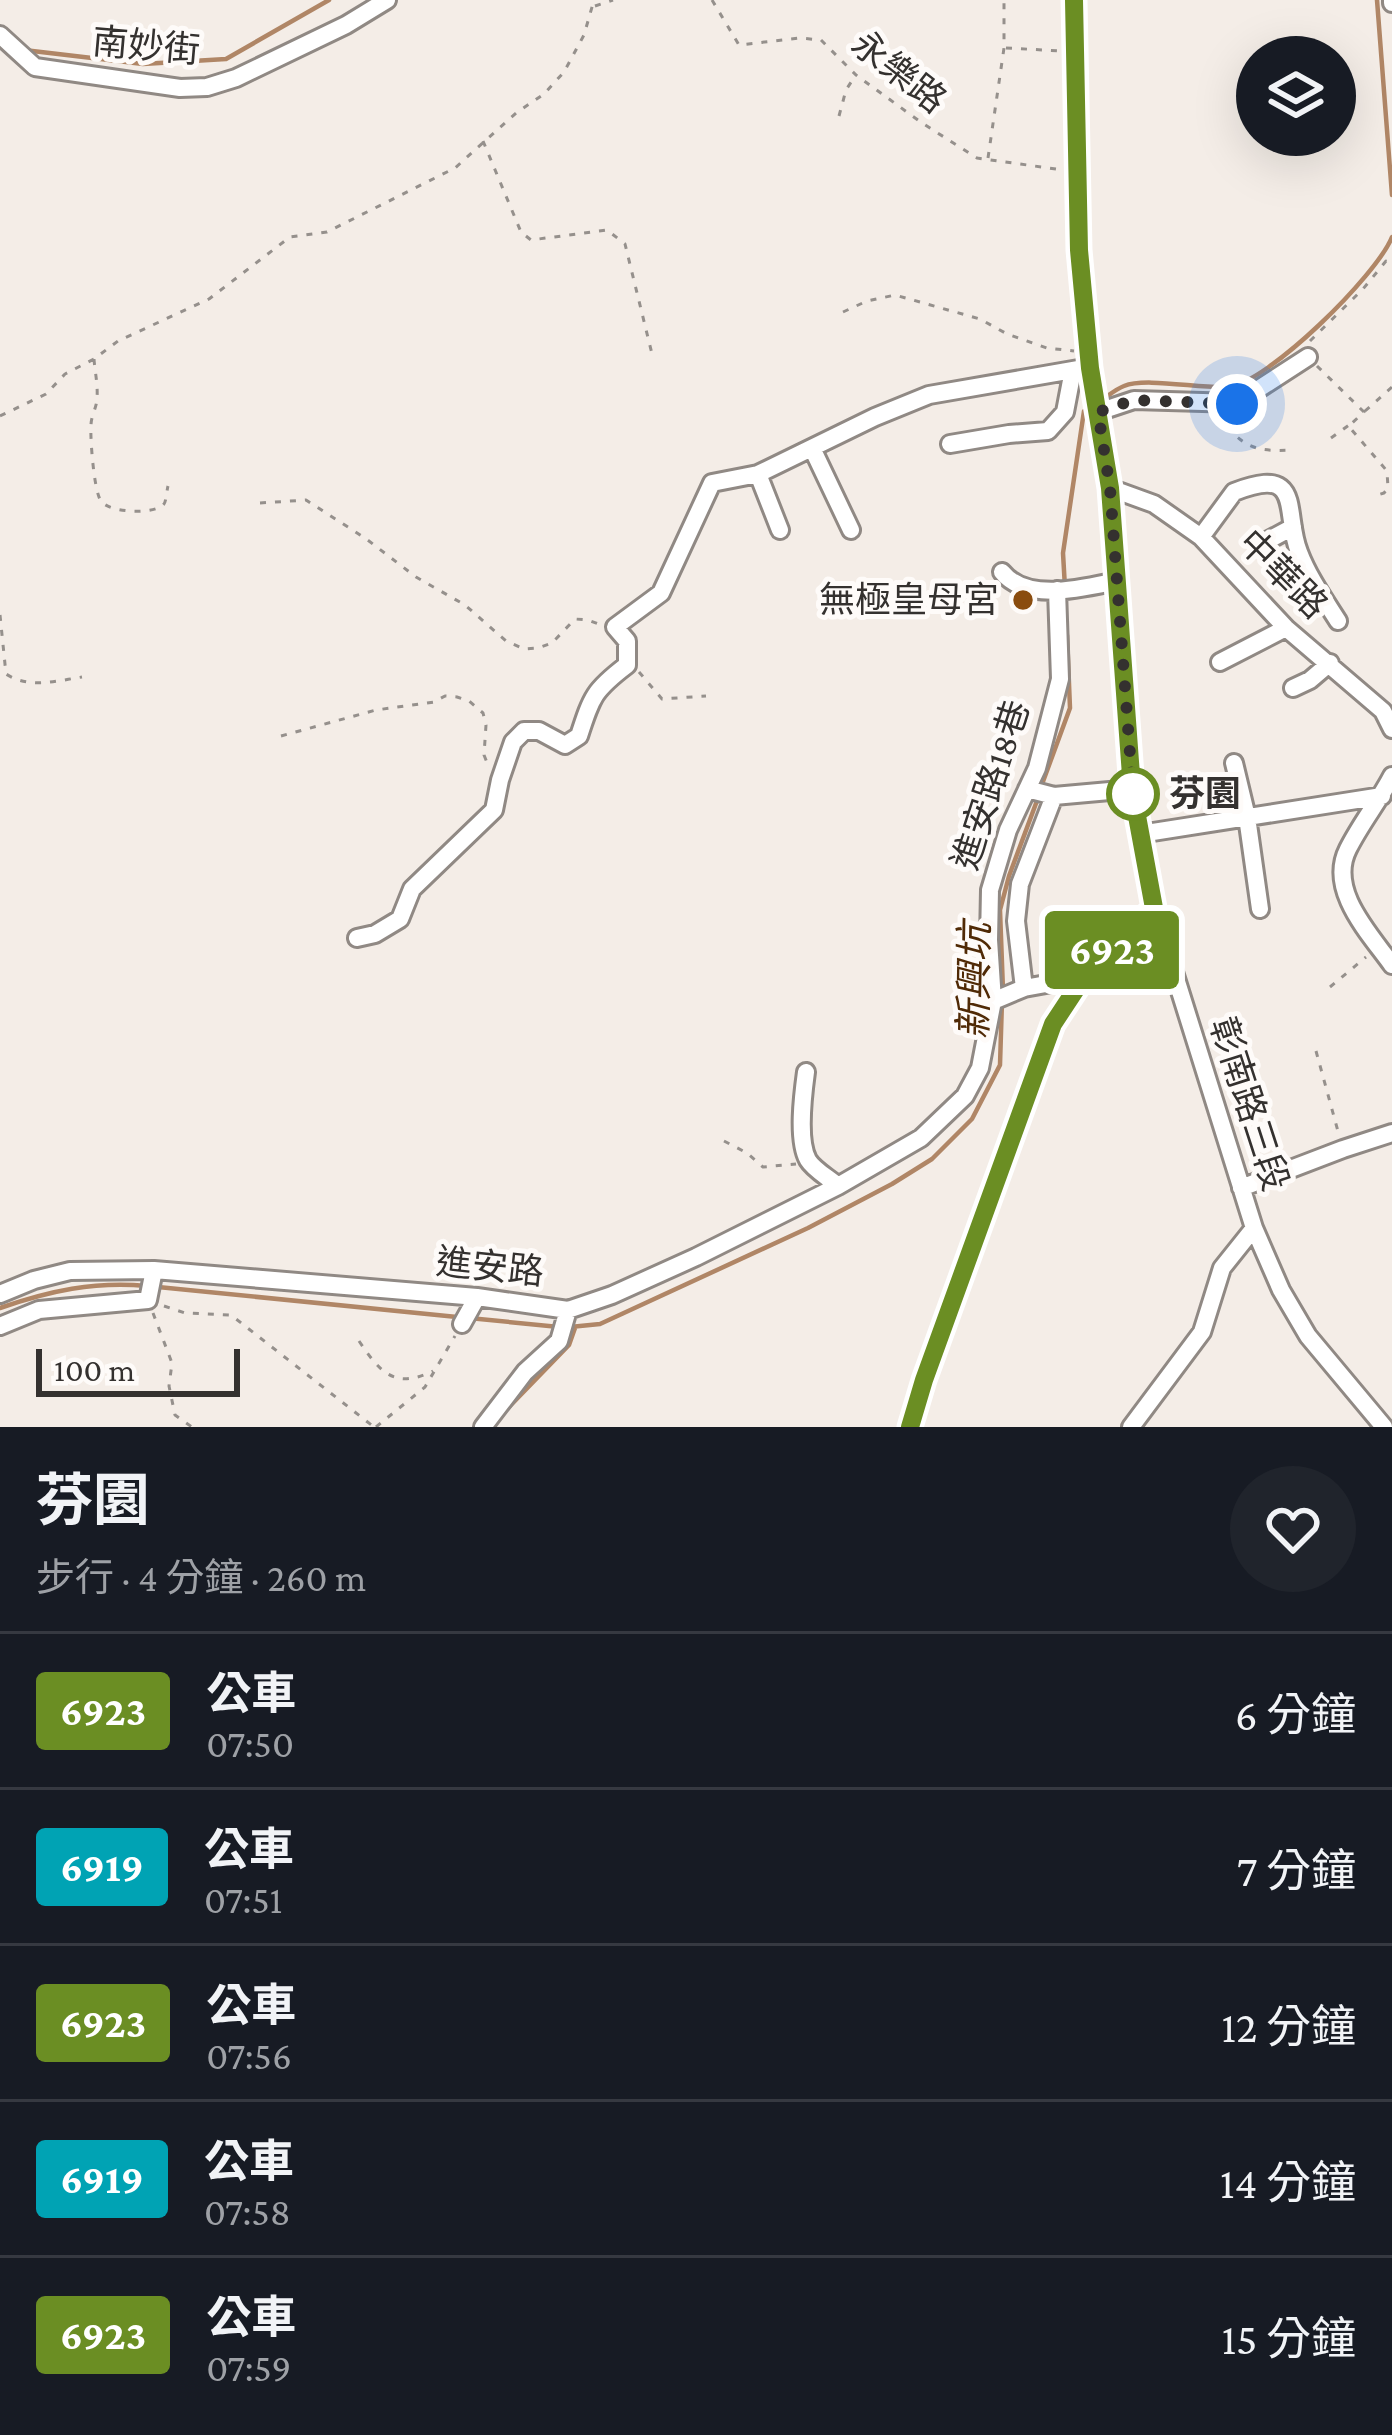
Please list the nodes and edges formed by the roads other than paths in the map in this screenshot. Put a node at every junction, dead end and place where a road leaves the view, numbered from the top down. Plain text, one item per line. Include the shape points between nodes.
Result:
1 (387, 0) edge
2 (1074, 0) edge
3 (0, 35) edge
4 (0, 57) edge
5 (27, 59) junction
6 (1304, 353) road end
7 (1084, 364) junction
8 (1098, 410) junction
9 (950, 444) dead end
10 (812, 448) junction
11 (758, 474) junction
12 (1110, 488) junction
13 (1293, 527) junction
14 (780, 530) dead end
15 (851, 530) dead end
16 (1201, 537) junction
17 (1267, 541) dead end
18 (1002, 572) dead end
19 (1117, 581) junction
20 (1064, 590) junction
21 (1338, 621) dead end
22 (1286, 628) junction
23 (1220, 662) dead end
24 (1330, 663) junction
25 (1293, 688) dead end
26 (1392, 729) edge
27 (1234, 763) dead end
28 (1392, 776) edge
29 (1027, 789) junction
30 (1132, 789) junction
31 (1054, 796) junction
32 (1382, 796) junction
33 (1247, 817) junction
34 (1140, 834) junction
35 (1154, 908) junction
36 (1260, 909) dead end
37 (357, 938) dead end
38 (1392, 965) edge
39 (1084, 977) junction
40 (1024, 988) junction
41 (993, 1001) junction
42 (806, 1072) dead end
43 (1392, 1133) edge
44 (838, 1186) junction
45 (1241, 1189) junction
46 (1254, 1228) junction
47 (154, 1270) junction
48 (0, 1294) edge
49 (477, 1298) junction
50 (568, 1310) junction
51 (462, 1324) road end
52 (0, 1326) edge
53 (483, 1427) edge
54 (910, 1427) edge
55 (1132, 1427) edge
56 (1384, 1427) edge

1 - 5 street, 南妙街 via 207,87 35,67
2 - 7 street
3 - 5 street, 南妙街
4 - 5 street, 南妙街
6 - 8 street via 1237,404 1134,400
7 - 8 street, 彰南路三段
7 - 9 street via 1048,430
7 - 10 street via 929,395
8 - 12 street, 彰南路三段
10 - 11 street
10 - 15 street
11 - 14 street
11 - 37 street via 712,483 661,593 615,626 627,641 627,664 598,686 579,736 565,745 524,730 513,742 494,810 412,889 400,919
12 - 16 street, 中華路 via 1154,504
12 - 19 street, 彰南路三段
13 - 16 street via 1285,490 1265,485 1234,492
13 - 17 street
13 - 21 street via 1299,554
16 - 22 street, 中華路
18 - 20 street via 1027,587
19 - 20 street
19 - 30 street, 彰南路三段
20 - 29 street, 進安路18巷 via 1060,680
22 - 23 street
22 - 24 street, 中華路
24 - 25 street
24 - 26 street, 中華路
27 - 33 street
28 - 32 street
29 - 31 street
29 - 41 street, 進安路18巷 via 990,890
30 - 31 street
30 - 34 street, 彰南路三段
31 - 40 street via 1019,884
32 - 33 street
32 - 38 street via 1342,867 1350,905
33 - 34 street
33 - 36 street
34 - 35 street, 彰南路三段
35 - 39 street
35 - 45 street, 彰南路三段
39 - 40 street
39 - 54 street via 1053,1024
40 - 41 street
41 - 44 street, 進安路 via 980,1068 965,1096 921,1138
42 - 44 street via 809,1163
43 - 45 street
44 - 50 street, 進安路
45 - 46 street, 彰南路三段
46 - 55 street via 1222,1268 1202,1332
46 - 56 street, 彰南路三段 via 1308,1336
47 - 48 street, 進安路 via 70,1271
47 - 49 street, 進安路
47 - 52 street via 148,1300 39,1310
49 - 50 street, 進安路
49 - 51 street
50 - 53 street via 559,1341

